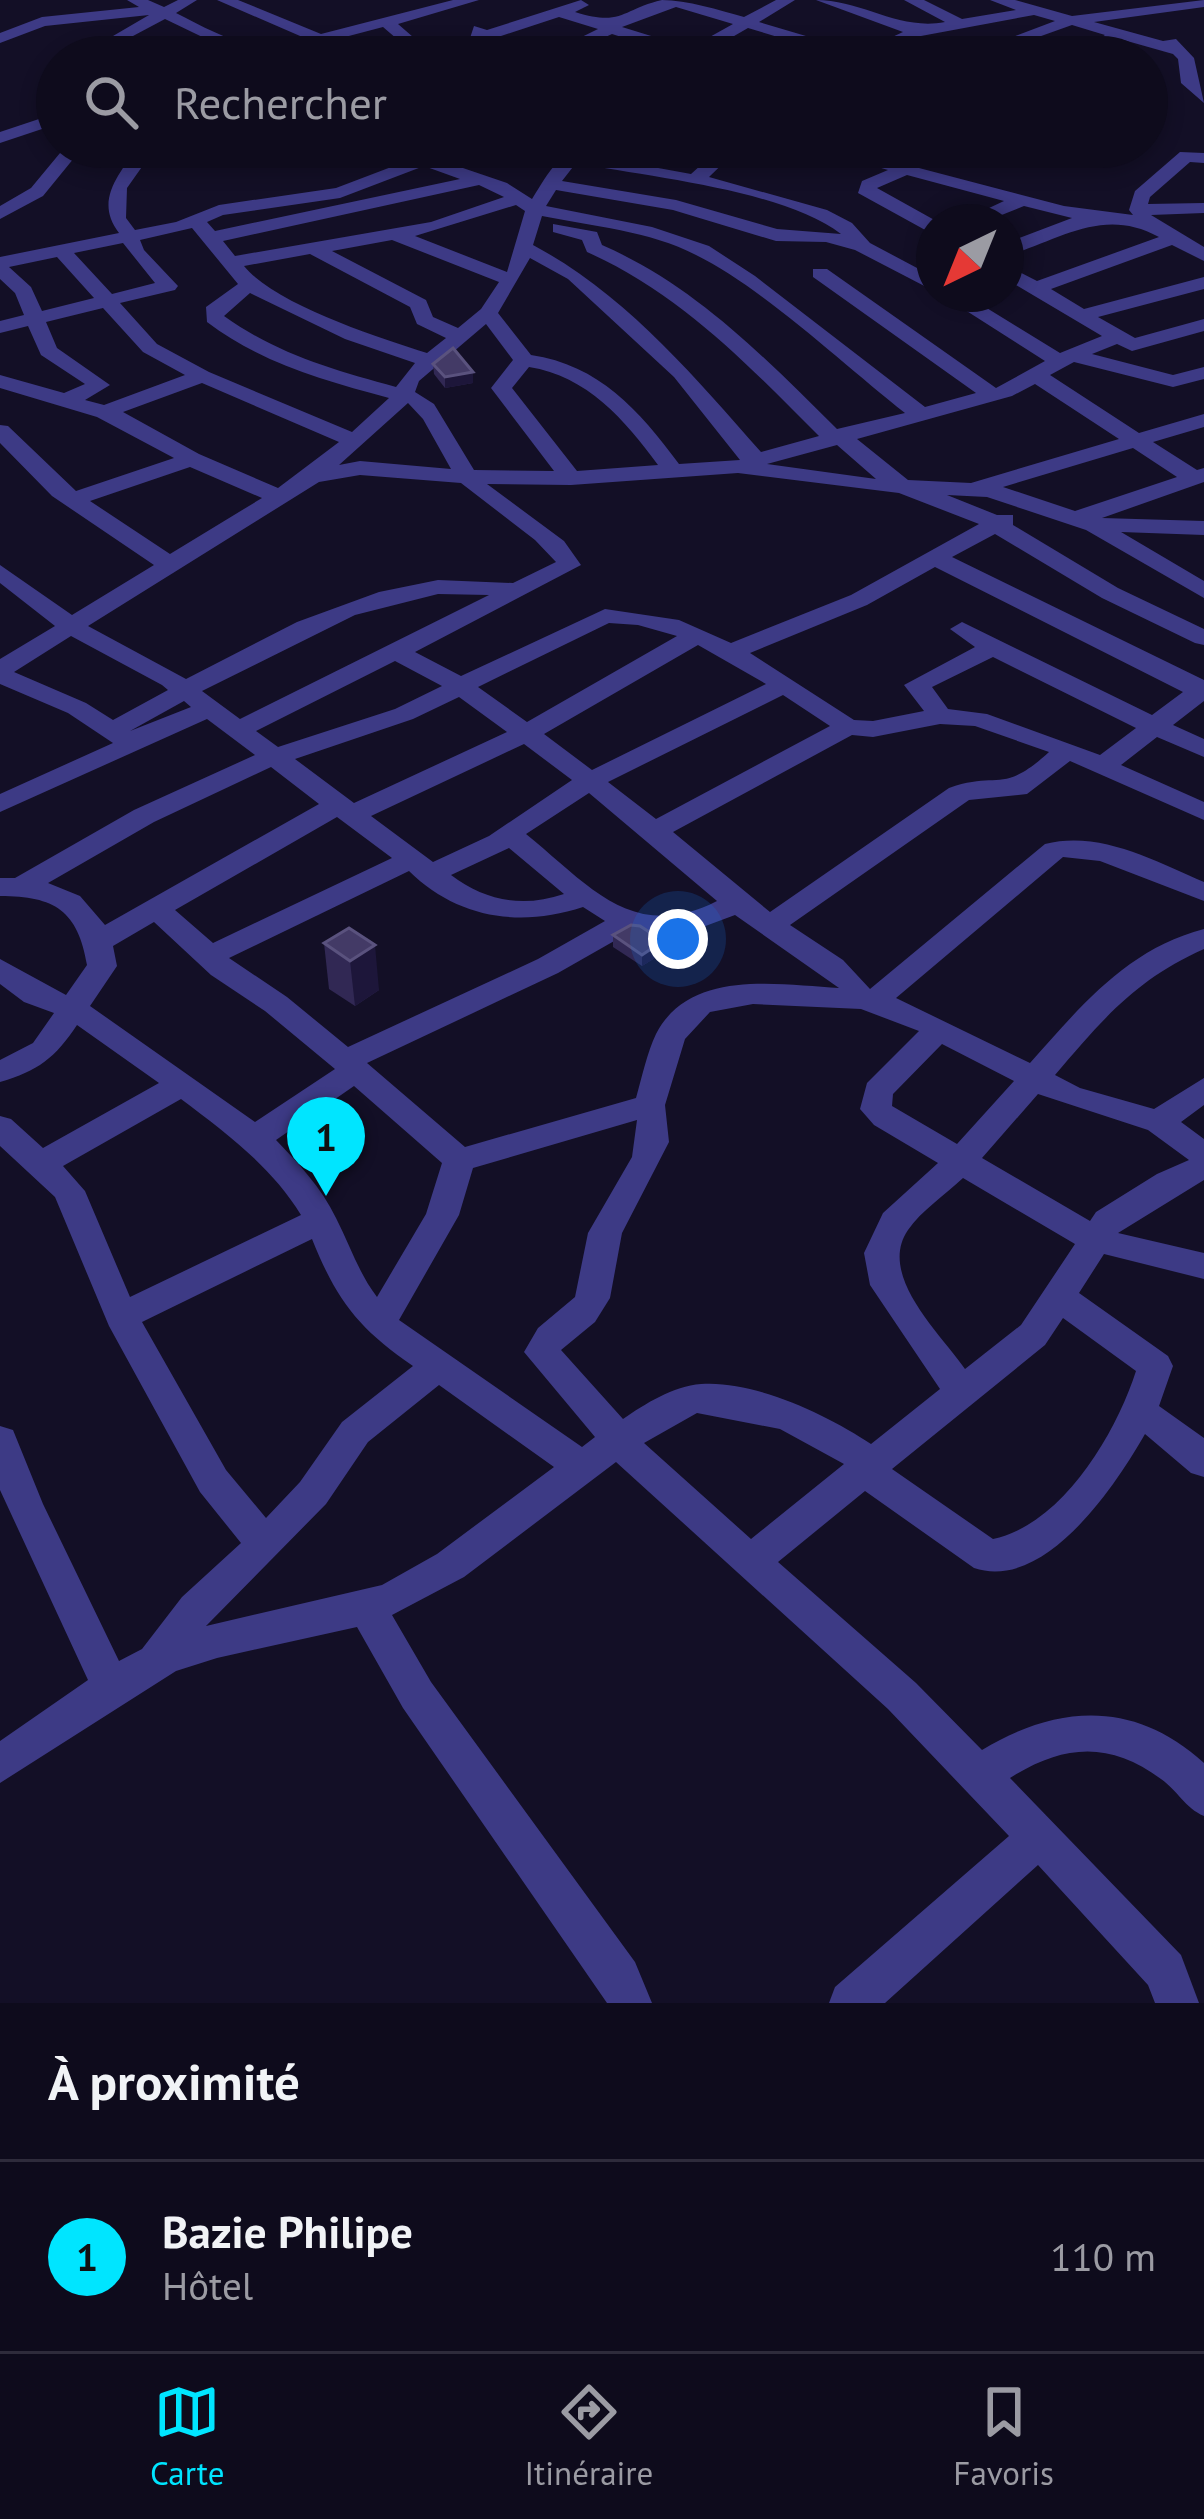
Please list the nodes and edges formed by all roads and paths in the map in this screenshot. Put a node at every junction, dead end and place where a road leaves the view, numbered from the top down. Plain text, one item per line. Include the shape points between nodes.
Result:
1 (75, 0) edge
2 (135, 0) edge
3 (189, 0) edge
4 (225, 0) edge
5 (397, 0) edge
6 (787, 0) edge
7 (824, 0) edge
8 (913, 0) edge
9 (998, 0) edge
10 (1079, 0) edge
11 (675, 1) edge
12 (466, 2) edge
13 (1203, 3) edge
14 (577, 4) edge
15 (1149, 5) edge
16 (1036, 10) junction
17 (159, 12) junction
18 (415, 13) junction
19 (114, 14) junction
20 (1108, 17) junction
21 (0, 21) edge
22 (386, 21) junction
23 (742, 21) junction
24 (1069, 21) junction
25 (962, 25) junction
26 (20, 27) junction
27 (607, 28) junction
28 (917, 32) junction
29 (1116, 35) junction
30 (122, 36) edge
31 (221, 36) edge
32 (313, 36) edge
33 (331, 36) edge
34 (404, 36) edge
35 (478, 36) edge
36 (484, 36) edge
37 (598, 36) edge
38 (637, 36) edge
39 (718, 36) edge
40 (792, 36) edge
41 (908, 36) edge
42 (1026, 36) edge
43 (1119, 36) edge
44 (1165, 36) edge
45 (0, 38) edge
46 (1168, 38) edge
47 (1191, 58) edge
48 (1204, 98) edge
49 (36, 125) edge
50 (36, 136) edge
51 (0, 138) edge
52 (1204, 158) edge
53 (57, 168) edge
54 (132, 168) edge
55 (417, 168) edge
56 (448, 168) edge
57 (564, 168) edge
58 (648, 168) edge
59 (708, 168) edge
60 (903, 168) edge
61 (907, 169) junction
62 (482, 179) junction
63 (696, 179) junction
64 (550, 184) junction
65 (973, 184) junction
66 (1026, 199) junction
67 (916, 202) joint
68 (1013, 204) edge
69 (1204, 208) edge
70 (529, 209) junction
71 (0, 214) edge
72 (1093, 216) junction
73 (1142, 216) junction
74 (195, 219) junction
75 (129, 234) junction
76 (396, 235) junction
77 (1204, 235) edge
78 (1178, 237) junction
79 (209, 238) junction
80 (1024, 243) edge
81 (523, 247) junction
82 (312, 248) junction
83 (863, 248) junction
84 (61, 250) junction
85 (1204, 255) edge
86 (230, 263) junction
87 (0, 266) edge
88 (820, 273) dead end
89 (916, 276) edge
90 (511, 280) junction
91 (1024, 281) edge
92 (1204, 283) edge
93 (249, 285) junction
94 (1036, 288) junction
95 (1166, 291) junction
96 (106, 304) junction
97 (982, 312) edge
98 (488, 313) junction
99 (1204, 313) edge
100 (1084, 315) junction
101 (34, 321) junction
102 (1204, 325) edge
103 (0, 327) edge
104 (461, 337) junction
105 (1118, 337) junction
106 (1065, 358) junction
107 (524, 360) junction
108 (430, 361) junction
109 (1204, 373) edge
110 (202, 376) junction
111 (1038, 377) junction
112 (0, 381) edge
113 (1172, 381) junction
114 (403, 393) junction
115 (992, 395) junction
116 (67, 400) junction
117 (105, 412) junction
118 (921, 415) junction
119 (1203, 421) edge
120 (0, 431) edge
121 (836, 436) junction
122 (352, 440) junction
123 (1137, 440) junction
124 (191, 459) junction
125 (746, 462) junction
126 (673, 471) junction
127 (312, 476) junction
128 (467, 477) junction
129 (1199, 477) edge
130 (571, 478) junction
131 (903, 488) junction
132 (976, 488) junction
133 (277, 496) junction
134 (75, 499) junction
135 (1036, 506) junction
136 (1083, 521) junction
137 (997, 524) junction
138 (1204, 529) edge
139 (933, 556) junction
140 (169, 564) junction
141 (0, 572) edge
142 (514, 591) junction
143 (1204, 591) edge
144 (72, 627) junction
145 (962, 629) dead end
146 (696, 636) junction
147 (1204, 638) edge
148 (995, 647) junction
149 (395, 651) junction
150 (730, 652) junction
151 (0, 673) edge
152 (783, 685) junction
153 (461, 688) junction
154 (1202, 691) edge
155 (196, 700) junction
156 (940, 716) junction
157 (848, 727) junction
158 (1153, 729) junction
159 (238, 730) junction
160 (526, 733) junction
161 (121, 737) junction
162 (1067, 749) junction
163 (1204, 749) edge
164 (276, 756) junction
165 (1103, 766) junction
166 (590, 782) junction
167 (0, 804) edge
168 (343, 810) junction
169 (1204, 812) edge
170 (654, 831) junction
171 (509, 834) junction
172 (420, 868) junction
173 (11, 886) edge
174 (1204, 892) edge
175 (585, 896) junction
176 (736, 903) junction
177 (156, 910) junction
178 (625, 922) junction
179 (769, 926) junction
180 (1204, 938) edge
181 (96, 943) junction
182 (208, 957) junction
183 (0, 969) edge
184 (869, 1000) junction
185 (72, 1009) junction
186 (939, 1029) junction
187 (350, 1066) junction
188 (0, 1070) edge
189 (1032, 1079) junction
190 (183, 1084) junction
191 (1204, 1089) edge
192 (649, 1105) junction
193 (1159, 1122) junction
194 (0, 1127) edge
195 (256, 1138) junction
196 (1204, 1155) edge
197 (459, 1160) junction
198 (961, 1162) junction
199 (43, 1163) junction
200 (1204, 1167) edge
201 (321, 1220) junction
202 (1096, 1240) junction
203 (1204, 1267) edge
204 (1060, 1298) junction
205 (121, 1317) junction
206 (379, 1324) junction
207 (438, 1366) junction
208 (960, 1390) junction
209 (1140, 1412) junction
210 (0, 1441) edge
211 (619, 1442) junction
212 (1204, 1462) edge
213 (868, 1467) junction
214 (585, 1469) junction
215 (265, 1545) junction
216 (749, 1563) junction
217 (368, 1610) junction
218 (156, 1663) junction
219 (112, 1689) junction
220 (0, 1764) edge
221 (977, 1775) junction
222 (1204, 1796) edge
223 (1039, 1837) junction
224 (874, 1995) edge
225 (630, 2003) edge
226 (1178, 2003) edge

1 - 19 street
2 - 17 street
3 - 17 street
4 - 32 street
5 - 18 street
6 - 23 street
7 - 28 street
8 - 25 street
9 - 16 street
10 - 20 street
11 - 23 street
11 - 27 street
12 - 18 street
12 - 35 street
13 - 15 street
14 - 27 street
14 - 36 street
15 - 20 street
15 - 44 street
16 - 24 street
16 - 25 street
17 - 19 street
17 - 30 street
17 - 31 street
18 - 22 street
19 - 26 street
20 - 24 street
20 - 29 street
21 - 26 street
22 - 33 street
22 - 34 street
23 - 39 street
23 - 40 street
24 - 29 street
24 - 42 street
25 - 28 street
26 - 45 street
27 - 37 street
27 - 38 street
28 - 41 street
29 - 43 street
46 - 47 street
47 - 48 street via 1184,77
49 - 51 street
50 - 51 street
52 - 73 street via 1186,157 1142,195
53 - 71 street via 37,192
54 - 75 street via 118,188 117,219
55 - 74 street via 348,191
56 - 62 street
57 - 64 street
58 - 63 street
59 - 63 street
60 - 61 street
61 - 65 street
61 - 67 street via 866,193
62 - 70 street
62 - 79 street
63 - 83 street via 833,220
64 - 70 street
64 - 83 street
65 - 66 street
65 - 67 street
66 - 68 street
66 - 72 street
69 - 73 street
70 - 76 street
70 - 81 street
70 - 118 street via 702,250
70 - 121 street via 643,268
72 - 73 street
72 - 80 street
73 - 78 street
74 - 75 street
74 - 79 street
75 - 84 street
75 - 96 street via 168,286
76 - 82 street
76 - 90 street
77 - 78 street
78 - 85 street
78 - 94 street
79 - 86 street
81 - 90 street
81 - 125 street via 575,275 681,373
82 - 86 street
82 - 104 street via 419,304 424,320
83 - 89 street
84 - 87 street
84 - 96 street
86 - 93 street
87 - 101 street via 25,291
88 - 115 street
90 - 98 street
91 - 94 street
92 - 95 street
93 - 108 street via 352,335
93 - 114 street via 221,303 214,319 305,369
94 - 100 street
95 - 99 street
95 - 100 street
96 - 101 street
96 - 110 street via 150,348
97 - 106 street
98 - 104 street
98 - 107 street
100 - 105 street
101 - 103 street
101 - 116 street via 47,351 100,386
102 - 105 street via 1140,346
104 - 108 street
105 - 106 street
106 - 111 street
106 - 113 street
107 - 126 street via 592,380
107 - 130 street via 501,388
108 - 114 street
109 - 113 street
110 - 117 street
110 - 122 street
111 - 115 street
111 - 123 street
112 - 116 street
113 - 119 street
114 - 122 street
114 - 128 street via 424,405
115 - 118 street
116 - 117 street
117 - 124 street
118 - 121 street
119 - 123 street
120 - 134 street
121 - 125 street
121 - 131 street
122 - 127 street
123 - 129 street
123 - 132 street
124 - 133 street
124 - 134 street
125 - 126 street
125 - 131 street
126 - 130 street
127 - 128 street via 360,468
127 - 133 street
128 - 130 street
128 - 142 street via 568,556 554,576
129 - 136 street
131 - 132 street
131 - 137 street
132 - 135 street
133 - 140 street
134 - 140 street
135 - 136 street
135 - 137 street
136 - 138 street
136 - 143 street
137 - 139 street
137 - 147 street
139 - 150 street via 853,602
139 - 154 street
140 - 144 street
141 - 144 street
142 - 149 street
142 - 155 street via 430,588 361,606
144 - 151 street
144 - 155 street
145 - 148 street
146 - 150 street
146 - 153 street via 605,616
146 - 160 street
148 - 156 street via 917,685
148 - 158 street
149 - 153 street
149 - 159 street
150 - 152 street
151 - 161 street
152 - 157 street
152 - 166 street
153 - 160 street
153 - 164 street
154 - 158 street
155 - 159 street
155 - 161 street
156 - 157 street
156 - 162 street via 978,719
157 - 170 street
158 - 163 street
158 - 165 street
159 - 164 street
160 - 166 street
160 - 168 street
161 - 167 street
162 - 165 street
162 - 179 street via 1025,785 959,794
164 - 168 street
164 - 173 street
165 - 169 street
166 - 170 street
166 - 171 street
168 - 172 street
168 - 177 street
170 - 176 street
171 - 172 street
171 - 175 street
172 - 175 street via 466,900 501,912
172 - 182 street via 373,874
173 - 181 street via 66,898
174 - 184 street via 1066,846
175 - 178 street
176 - 178 street via 683,929
176 - 179 street
177 - 181 street
177 - 182 street
178 - 187 street
179 - 184 street
180 - 189 street via 1114,988
181 - 185 street via 100,973
182 - 187 street
183 - 185 street
184 - 186 street
184 - 192 street via 753,994 707,1002 671,1035
185 - 188 street via 39,1054
185 - 190 street
186 - 189 street
186 - 198 street via 878,1091 876,1109
187 - 195 street
187 - 197 street
189 - 193 street
189 - 198 street
190 - 195 street
190 - 199 street
191 - 193 street
192 - 197 street
192 - 211 street via 653,1145 607,1228 591,1303 542,1352
193 - 196 street
194 - 199 street
195 - 201 street
197 - 206 street via 442,1215
198 - 202 street
198 - 208 street via 895,1222 880,1261
199 - 205 street via 78,1207
200 - 202 street via 1108,1221
201 - 205 street
201 - 206 street via 346,1283
202 - 203 street
202 - 204 street
204 - 208 street via 1033,1335
204 - 209 street via 1155,1366
205 - 215 street via 213,1481
206 - 207 street
207 - 214 street
207 - 215 street via 356,1432
208 - 213 street
209 - 212 street
209 - 213 street via 1069,1513 1002,1556 985,1555
210 - 219 street
211 - 213 street via 676,1405 719,1400 807,1420
211 - 214 street
211 - 216 street
213 - 216 street
214 - 217 street via 485,1544
215 - 218 street via 196,1609
216 - 221 street via 902,1696
217 - 218 street via 220,1639
217 - 225 street
218 - 219 street
219 - 220 street
221 - 222 street via 1043,1739 1094,1733 1176,1766
221 - 223 street
223 - 224 street
223 - 226 street via 1146,1948

